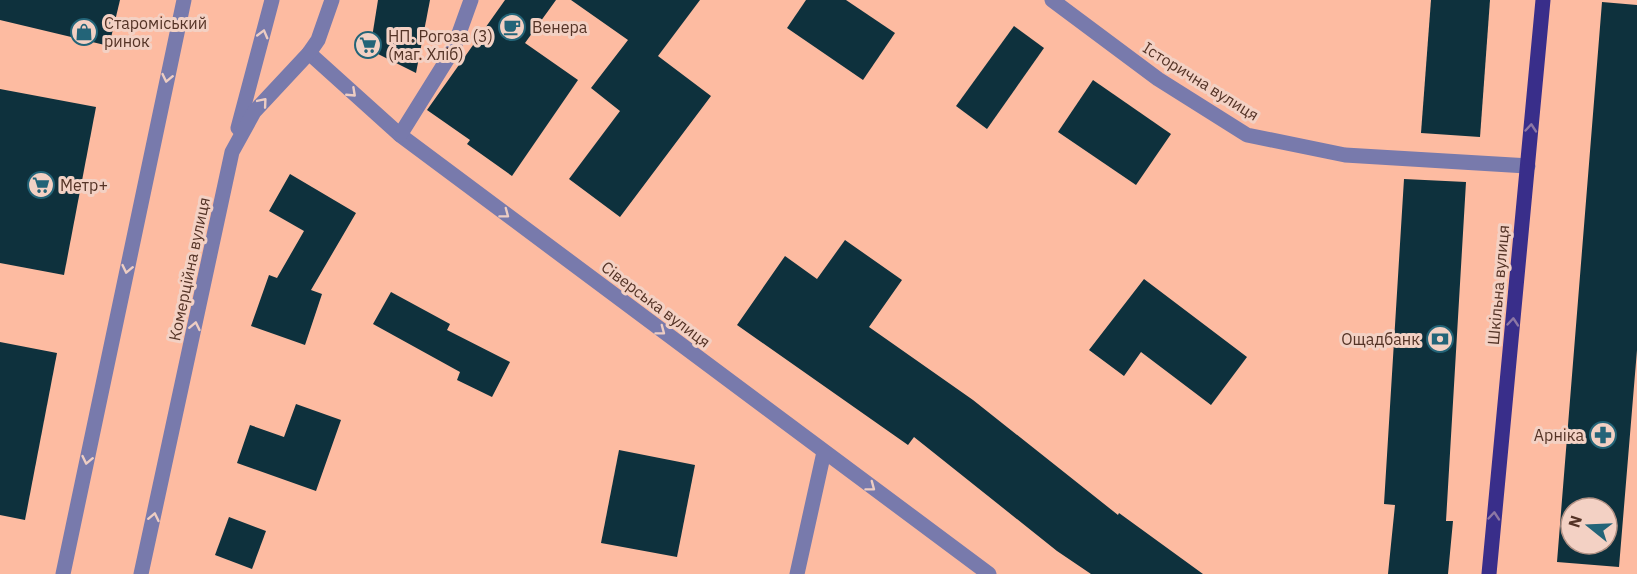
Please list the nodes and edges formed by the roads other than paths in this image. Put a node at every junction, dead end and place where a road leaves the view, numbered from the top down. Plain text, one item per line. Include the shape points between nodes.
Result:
1 (184, 0) edge
2 (272, 0) edge
3 (332, 0) edge
4 (471, 0) edge
5 (1052, 0) edge
6 (1544, 0) edge
7 (309, 53) junction
8 (400, 135) junction
9 (232, 152) junction
10 (1528, 166) junction
11 (824, 452) junction
12 (63, 574) edge
13 (141, 574) edge
14 (797, 574) edge
15 (989, 574) edge
16 (1489, 574) edge

1 -> 12 street
9 -> 2 street
3 - 7 street, Комерційна вулиця via 318,40
4 - 8 street via 453,50
5 - 10 street, Історична вулиця via 1158,79 1247,135 1345,156
10 -> 6 main road, Шкільна вулиця
7 -> 8 street, Сіверська вулиця
9 -> 7 street, Комерційна вулиця via 254,112
8 -> 11 street, Сіверська вулиця
13 -> 9 street, Комерційна вулиця
16 -> 10 main road, Шкільна вулиця
11 - 14 street
11 -> 15 street, Сіверська вулиця

